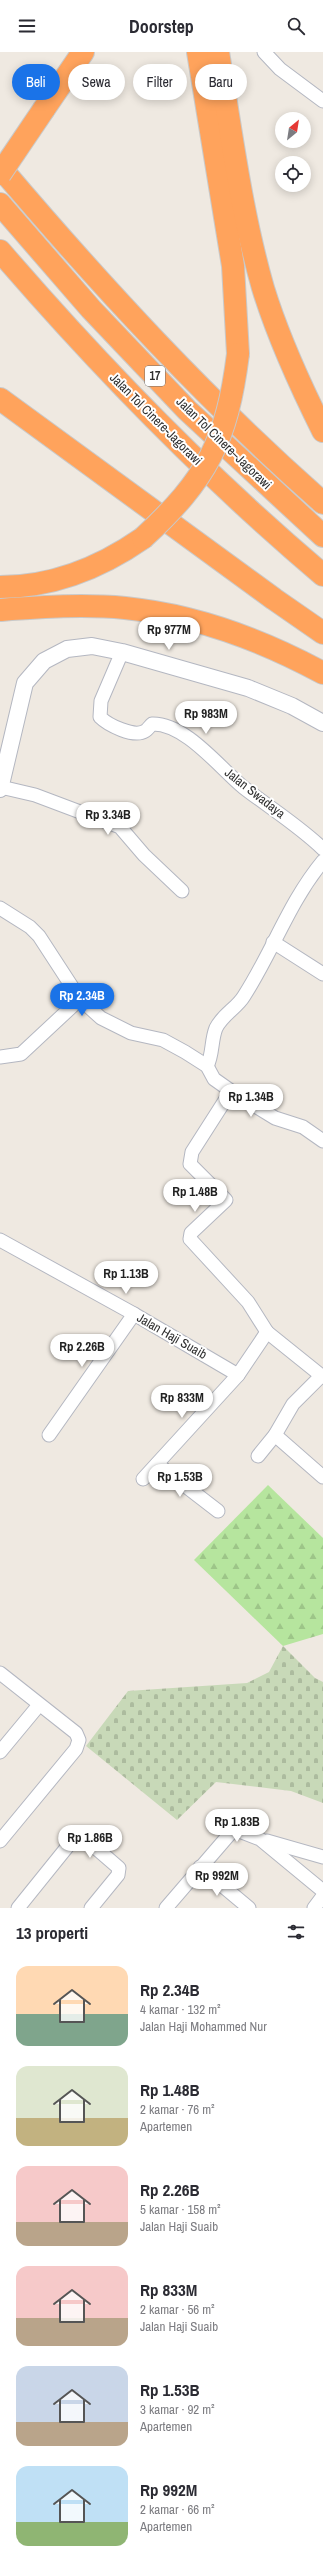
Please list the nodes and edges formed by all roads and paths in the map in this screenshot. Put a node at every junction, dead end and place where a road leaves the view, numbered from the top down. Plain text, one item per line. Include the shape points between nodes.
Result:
1 (83, 52) edge
2 (198, 52) edge
3 (218, 52) edge
4 (264, 52) edge
5 (323, 102) edge
6 (0, 167) edge
7 (0, 174) edge
8 (0, 204) edge
9 (0, 251) edge
10 (0, 399) edge
11 (323, 431) edge
12 (323, 503) edge
13 (323, 536) edge
14 (323, 575) edge
15 (0, 587) edge
16 (0, 610) edge
17 (323, 633) edge
18 (122, 652) junction
19 (323, 673) edge
20 (323, 723) edge
21 (3, 788) edge
22 (323, 849) edge
23 (323, 861) edge
24 (182, 890) dead end
25 (0, 908) edge
26 (273, 942) junction
27 (323, 974) edge
28 (80, 999) junction
29 (0, 1056) edge
30 (207, 1066) junction
31 (231, 1090) junction
32 (323, 1141) edge
33 (0, 1240) edge
34 (134, 1314) junction
35 (267, 1332) junction
36 (238, 1375) junction
37 (322, 1377) edge
38 (275, 1435) junction
39 (49, 1436) dead end
40 (258, 1456) dead end
41 (157, 1464) junction
42 (323, 1476) edge
43 (143, 1479) dead end
44 (218, 1511) dead end
45 (0, 1673) edge
46 (39, 1705) junction
47 (0, 1752) edge
48 (260, 1839) junction
49 (0, 1842) edge
50 (323, 1857) edge
51 (200, 1867) junction
52 (323, 1891) edge
53 (323, 1896) edge
54 (18, 1908) edge
55 (92, 1908) edge
56 (166, 1908) edge
57 (250, 1908) edge
58 (314, 1908) edge

1 - 7 highway, bridge
2 - 15 highway, bridge via 233,266 238,354 232,398 220,438 201,475 175,508 143,538 113,558 61,580 20,587
3 - 11 highway via 244,211 263,289 297,379
4 - 5 street via 280,69
6 - 12 highway via 61,239 180,367 274,460
8 - 13 highway, Jalan Tol Cinere–Jagorawi / 17 via 91,309 182,404
9 - 14 highway, Jalan Tol Cinere-Jagorawi / 17 via 62,323 155,420 265,526
10 - 17 highway
16 - 19 highway via 65,606 125,608 187,619 247,636
18 - 20 street via 248,688 292,706
18 - 21 street via 92,646 67,648 44,661 25,683
18 - 22 street, Jalan Swadaya via 101,701 100,717 106,723 137,734 152,724 161,724 202,748 242,786 302,829
21 - 24 street via 35,795 120,827 144,855
23 - 26 street via 296,898
25 - 28 street via 30,927 39,936
26 - 27 street
26 - 30 street via 244,997 222,1019 216,1029
28 - 29 street via 21,1054
28 - 30 street via 101,1018 131,1033 163,1040
30 - 31 street via 214,1079
31 - 32 street via 275,1118 303,1127
31 - 35 street via 192,1152 190,1164 226,1200 191,1233 190,1238 248,1302
33 - 34 street, Jalan Haji Suaib
34 - 36 street, Jalan Haji Suaib
34 - 39 street
35 - 36 street
35 - 37 street
36 - 41 street
37 - 38 street via 293,1404
38 - 40 street
38 - 42 street
41 - 43 street
41 - 44 street
45 - 46 street
46 - 47 street
46 - 49 street via 76,1733 79,1745
48 - 50 street
48 - 51 street via 234,1830
48 - 52 street
51 - 56 street
51 - 57 street
53 - 58 street
54 - 55 street via 76,1836 82,1836 119,1868 115,1879

